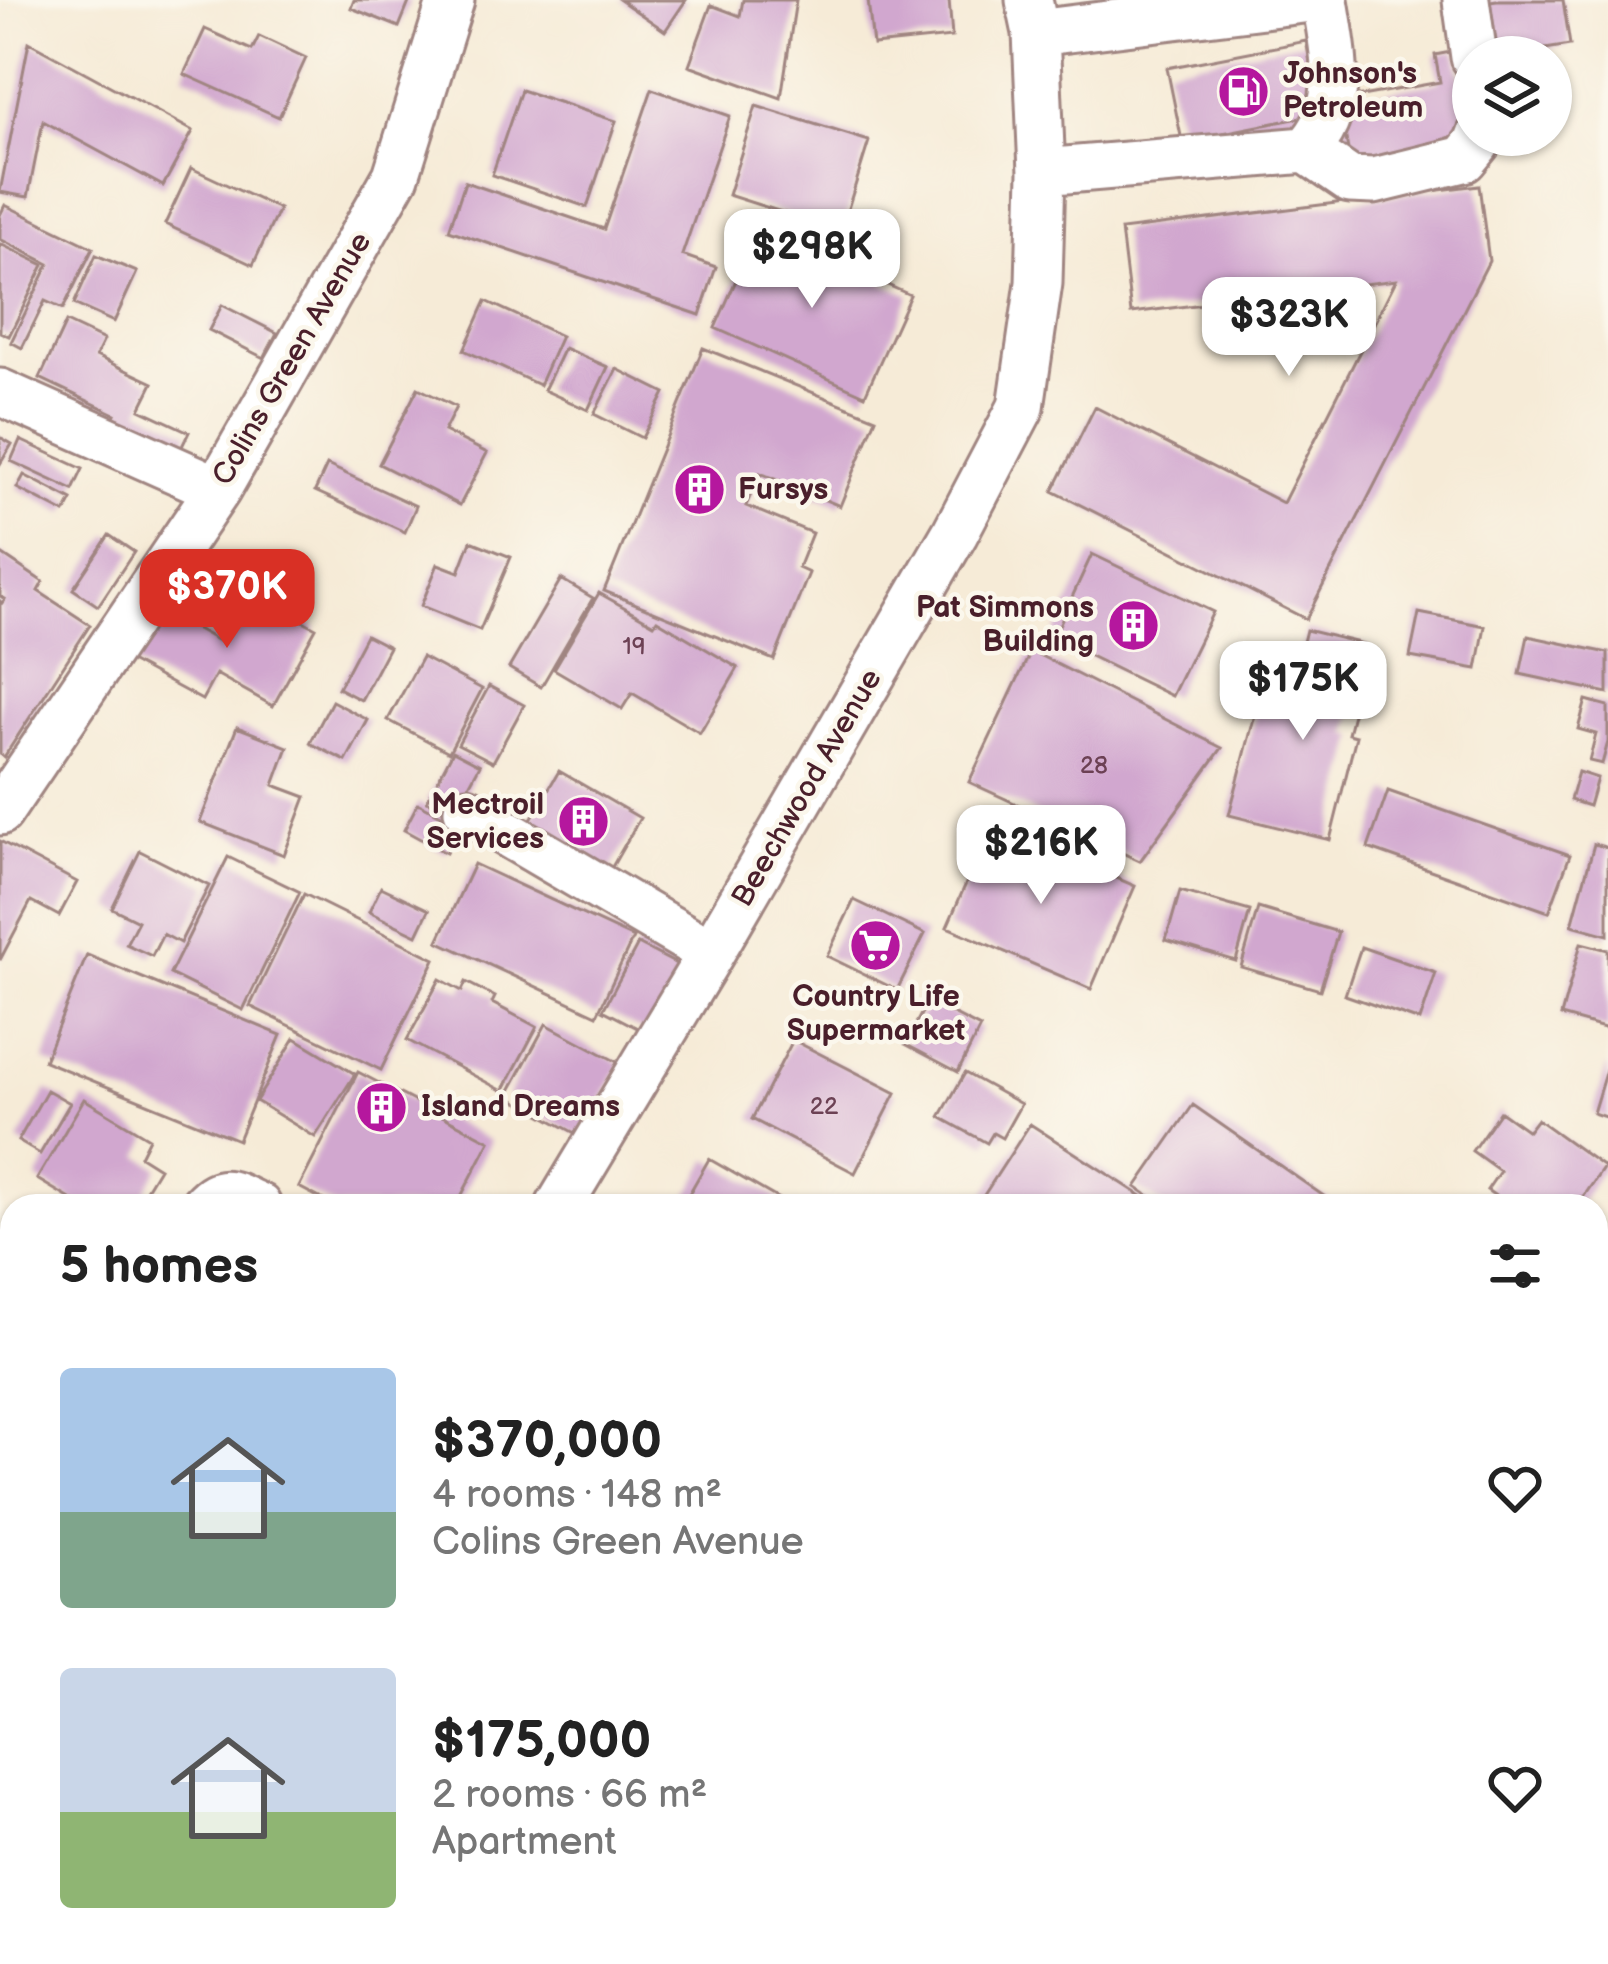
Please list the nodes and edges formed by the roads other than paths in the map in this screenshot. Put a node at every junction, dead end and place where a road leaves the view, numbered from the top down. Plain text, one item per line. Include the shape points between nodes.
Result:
1 (451, 0) edge
2 (1303, 0) edge
3 (1325, 0) edge
4 (1466, 0) edge
5 (1033, 16) edge
6 (1471, 36) edge
7 (1306, 150) junction
8 (1467, 156) edge
9 (1042, 172) junction
10 (0, 392) edge
11 (218, 489) junction
12 (467, 810) dead end
13 (0, 812) edge
14 (711, 953) junction
15 (567, 1194) edge

1 - 11 street, Colins Green Avenue via 396,176
2 - 5 street
3 - 7 street via 1334,95 1323,133
4 - 6 street
5 - 9 street, Beechwood Avenue
7 - 8 street via 1350,180 1374,181
7 - 9 street
9 - 14 street, Beechwood Avenue via 1039,283 1021,407
10 - 11 street
11 - 13 street, Colins Green Avenue
12 - 14 street
14 - 15 street, Beechwood Avenue

